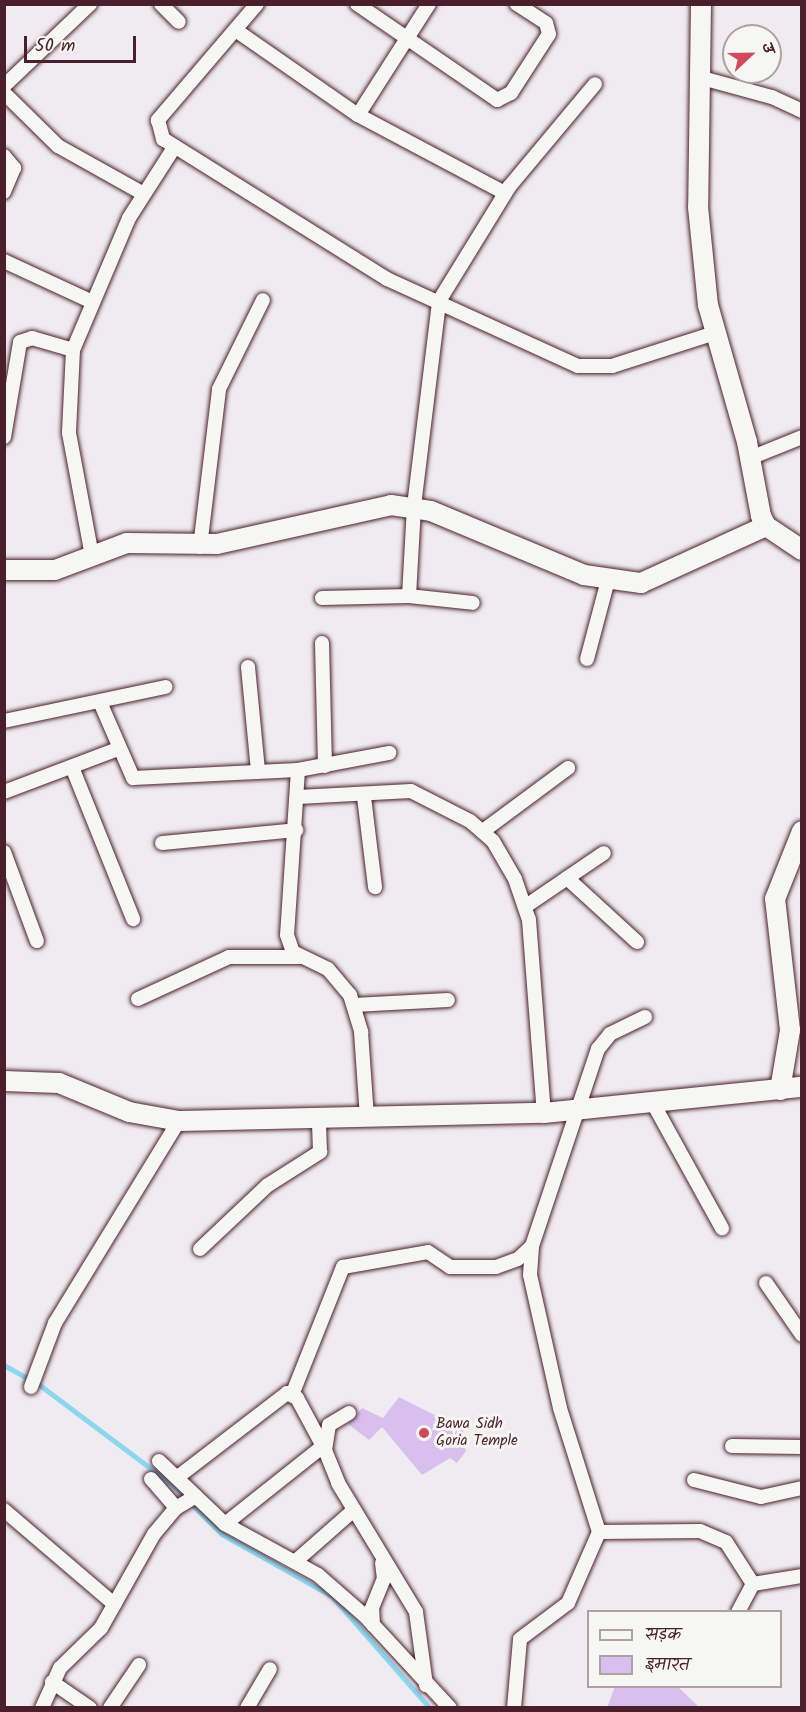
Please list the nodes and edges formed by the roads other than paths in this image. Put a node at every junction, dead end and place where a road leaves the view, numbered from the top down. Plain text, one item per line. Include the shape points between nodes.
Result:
1 (90, 4) edge
2 (161, 4) edge
3 (257, 4) edge
4 (357, 4) edge
5 (429, 4) edge
6 (517, 4) edge
7 (701, 4) edge
8 (179, 22) dead end
9 (237, 31) junction
10 (406, 41) junction
11 (702, 78) junction
12 (595, 84) dead end
13 (4, 86) edge
14 (4, 93) edge
15 (801, 111) edge
16 (358, 114) junction
17 (175, 146) junction
18 (4, 156) edge
19 (4, 192) edge
20 (144, 194) junction
21 (505, 194) junction
22 (4, 261) edge
23 (263, 300) dead end
24 (90, 301) junction
25 (439, 301) junction
26 (715, 333) junction
27 (73, 350) junction
28 (4, 437) edge
29 (801, 437) edge
30 (750, 458) junction
31 (414, 506) junction
32 (766, 526) junction
33 (200, 547) junction
34 (801, 550) edge
35 (92, 556) junction
36 (4, 570) edge
37 (608, 580) junction
38 (409, 596) junction
39 (322, 598) dead end
40 (473, 603) dead end
41 (322, 642) dead end
42 (587, 659) dead end
43 (248, 668) dead end
44 (165, 687) dead end
45 (100, 702) junction
46 (4, 721) edge
47 (118, 748) junction
48 (389, 753) dead end
49 (325, 766) junction
50 (72, 767) junction
51 (568, 768) dead end
52 (258, 770) junction
53 (298, 770) junction
54 (4, 792) edge
55 (297, 797) junction
56 (364, 797) junction
57 (296, 830) junction
58 (483, 831) junction
59 (801, 831) edge
60 (162, 843) dead end
61 (4, 852) edge
62 (604, 853) dead end
63 (567, 878) junction
64 (375, 887) dead end
65 (526, 906) junction
66 (133, 919) dead end
67 (38, 941) dead end
68 (637, 942) dead end
69 (307, 957) junction
70 (138, 999) dead end
71 (448, 1000) dead end
72 (354, 1005) junction
73 (645, 1017) dead end
74 (4, 1081) edge
75 (801, 1087) edge
76 (780, 1090) junction
77 (654, 1105) junction
78 (574, 1110) junction
79 (544, 1113) junction
80 (368, 1117) junction
81 (319, 1119) junction
82 (179, 1121) junction
83 (722, 1228) dead end
84 (532, 1246) junction
85 (200, 1249) dead end
86 (766, 1283) dead end
87 (801, 1335) edge
88 (33, 1381) dead end
89 (292, 1395) junction
90 (349, 1413) dead end
91 (732, 1446) dead end
92 (801, 1447) edge
93 (324, 1448) junction
94 (159, 1461) dead end
95 (179, 1476) junction
96 (151, 1479) dead end
97 (693, 1480) dead end
98 (801, 1488) edge
99 (195, 1497) junction
100 (178, 1506) junction
101 (4, 1510) edge
102 (354, 1510) junction
103 (225, 1524) junction
104 (599, 1532) junction
105 (379, 1552) junction
106 (297, 1560) junction
107 (801, 1576) edge
108 (753, 1584) junction
109 (114, 1605) junction
110 (739, 1610) edge
111 (373, 1625) junction
112 (139, 1665) dead end
113 (270, 1669) dead end
114 (52, 1682) junction
115 (426, 1685) junction
116 (42, 1707) edge
117 (90, 1707) edge
118 (110, 1707) edge
119 (247, 1707) edge
120 (450, 1707) edge
121 (514, 1707) edge

1 - 13 street
2 - 8 street
3 - 9 street
4 - 10 street
5 - 10 street
6 - 10 street via 546,23 549,34 534,63 501,100
7 - 11 street
9 - 16 street
9 - 17 street via 159,120 157,132
10 - 16 street
11 - 15 street via 772,97
11 - 26 street via 698,207
12 - 21 street
14 - 20 street via 58,146
16 - 21 street
17 - 20 street
17 - 25 street via 387,279
18 - 19 street via 14,168
20 - 24 street
21 - 25 street
22 - 24 street
23 - 33 street via 219,389
24 - 27 street
25 - 26 street via 578,366 612,366
25 - 31 street
26 - 30 street
27 - 28 street via 32,338 20,342
27 - 35 street via 69,433
29 - 30 street
30 - 32 street
31 - 33 street via 358,508
31 - 37 street via 544,561
31 - 38 street
32 - 34 street
32 - 37 street via 663,576 641,583
33 - 35 street via 126,543
35 - 36 street via 39,573
37 - 42 street
38 - 39 street
38 - 40 street
41 - 49 street
43 - 52 street
44 - 45 street
45 - 46 street
45 - 47 street
47 - 50 street
47 - 52 street via 133,778
48 - 49 street
49 - 53 street
50 - 54 street
50 - 66 street
51 - 58 street
52 - 53 street
53 - 55 street
55 - 56 street
55 - 57 street
56 - 58 street via 411,791
56 - 64 street
57 - 60 street
57 - 69 street via 285,921 289,946
58 - 65 street via 501,852
59 - 76 street via 776,899 790,1030
61 - 67 street
62 - 63 street
63 - 65 street
63 - 68 street
65 - 79 street
69 - 70 street via 230,957
69 - 72 street via 341,982
71 - 72 street
72 - 80 street
73 - 78 street via 604,1039
74 - 82 street via 59,1083 129,1112
75 - 76 street
76 - 77 street
77 - 78 street
77 - 83 street
78 - 79 street
78 - 84 street
79 - 80 street
80 - 81 street
81 - 82 street
81 - 85 street via 320,1152 268,1185
82 - 88 street via 55,1323
84 - 89 street via 510,1264 480,1269 450,1267 428,1252 343,1267
84 - 104 street via 530,1275 560,1407
86 - 87 street
89 - 93 street
89 - 95 street via 282,1394
90 - 93 street via 329,1425
91 - 92 street
93 - 102 street
93 - 103 street
94 - 95 street
95 - 99 street
96 - 100 street
97 - 98 street via 751,1496
99 - 100 street
99 - 103 street
100 - 109 street via 149,1542
101 - 109 street
102 - 105 street
102 - 106 street
103 - 106 street
104 - 108 street via 684,1529 716,1536 735,1553
104 - 121 street via 568,1604 520,1639
105 - 111 street via 384,1579 372,1608
105 - 115 street via 423,1630
106 - 111 street
107 - 108 street
108 - 110 street
109 - 114 street via 93,1638 66,1660
111 - 115 street
112 - 118 street
113 - 119 street
114 - 116 street
114 - 117 street
115 - 120 street

